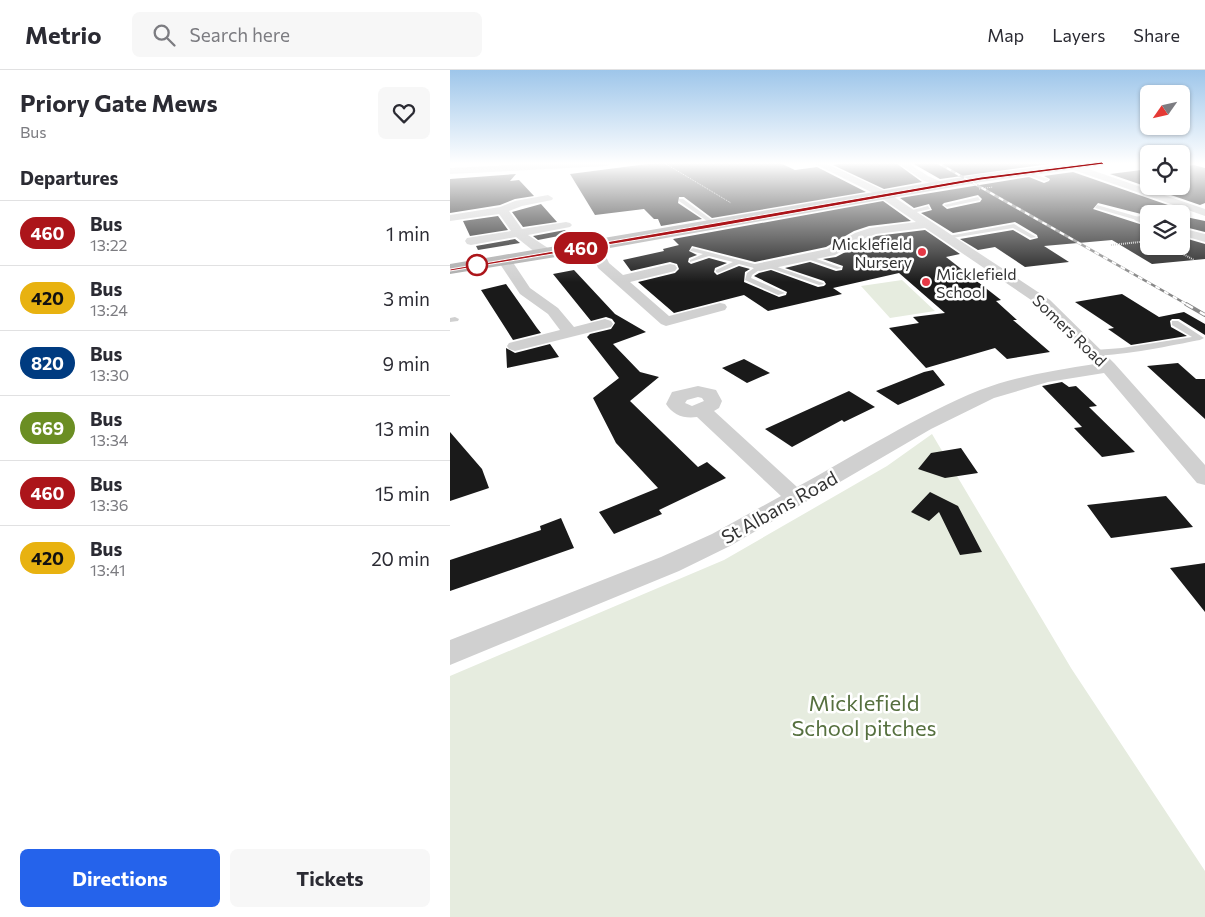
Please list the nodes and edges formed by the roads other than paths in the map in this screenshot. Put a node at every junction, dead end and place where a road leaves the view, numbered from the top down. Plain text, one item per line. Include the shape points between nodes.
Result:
1 (522, 203) edge
2 (685, 203) edge
3 (846, 203) edge
4 (865, 203) edge
5 (895, 203) edge
6 (960, 203) edge
7 (1175, 203) edge
8 (947, 205) dead end
9 (1098, 207) dead end
10 (903, 208) junction
11 (928, 208) dead end
12 (502, 210) junction
13 (1205, 213) edge
14 (453, 218) dead end
15 (1140, 219) edge
16 (926, 224) junction
17 (566, 225) dead end
18 (716, 225) junction
19 (519, 233) junction
20 (1190, 234) edge
21 (946, 237) junction
22 (1033, 238) dead end
23 (1205, 238) edge
24 (471, 241) dead end
25 (594, 246) junction
26 (693, 250) dead end
27 (546, 254) junction
28 (709, 254) junction
29 (806, 257) junction
30 (505, 261) junction
31 (692, 261) dead end
32 (738, 262) junction
33 (763, 266) junction
34 (670, 268) dead end
35 (839, 268) dead end
36 (450, 269) edge
37 (718, 271) dead end
38 (620, 280) junction
39 (821, 284) dead end
40 (781, 292) dead end
41 (720, 308) dead end
42 (1175, 323) dead end
43 (605, 324) dead end
44 (570, 333) junction
45 (516, 346) dead end
46 (1102, 360) junction
47 (701, 410) dead end
48 (1205, 478) edge
49 (796, 498) junction
50 (450, 653) edge

1 - 12 street
2 - 18 lane
3 - 18 main road
4 - 10 main road
5 - 10 street, Somers Road
6 - 8 lane
7 - 13 street
9 - 15 lane
10 - 11 lane
10 - 16 street, Somers Road
12 - 14 street
12 - 19 street
16 - 21 street, Somers Road
16 - 29 street via 874,231 831,252
17 - 19 street
18 - 25 main road
19 - 24 street
19 - 27 street
20 - 23 street
21 - 22 lane via 1014,226
21 - 46 street, Somers Road via 1046,303
25 - 27 main road
25 - 38 street via 600,262
26 - 28 lane
27 - 30 main road
28 - 31 lane
28 - 32 lane
29 - 33 street
29 - 35 lane
30 - 36 main road
30 - 44 street via 525,291 560,318
32 - 33 lane
32 - 37 lane
33 - 39 lane
33 - 40 lane via 749,274 747,279
34 - 38 street
38 - 41 street via 666,321
42 - 46 lane via 1200,338 1122,352
43 - 44 street
44 - 45 street
46 - 48 street, Somers Road
46 - 49 street, St Albans Road via 987,394 924,425
47 - 49 street
49 - 50 street, St Albans Road via 670,564

